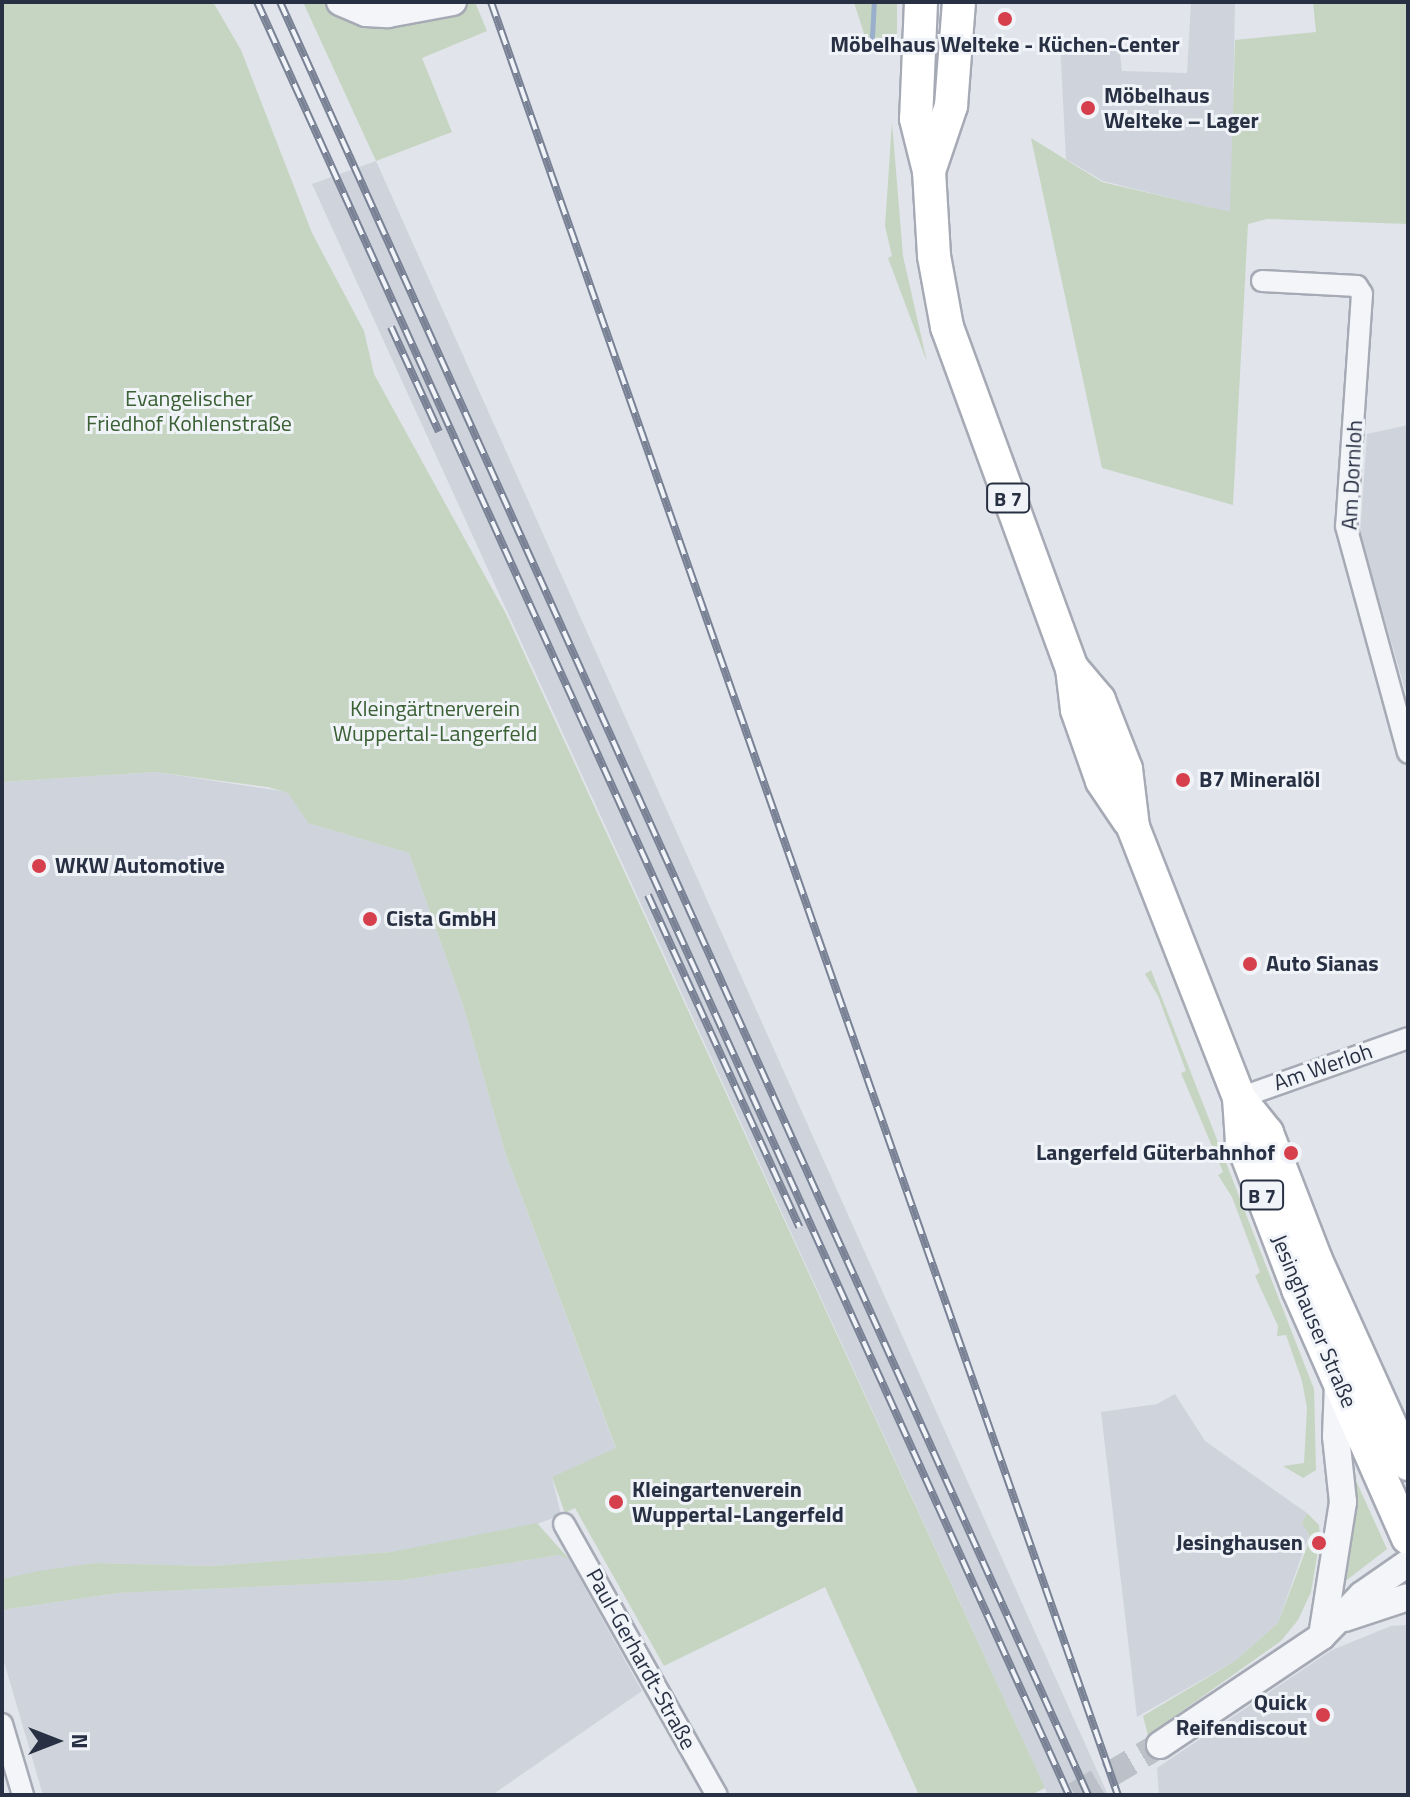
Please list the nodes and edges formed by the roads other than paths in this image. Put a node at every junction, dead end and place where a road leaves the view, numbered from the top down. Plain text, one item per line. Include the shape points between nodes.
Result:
1 (340, 2) edge
2 (453, 2) edge
3 (921, 2) edge
4 (959, 2) edge
5 (929, 171) junction
6 (1262, 281) dead end
7 (1408, 753) edge
8 (1408, 1038) edge
9 (1239, 1098) junction
10 (1338, 1380) junction
11 (1405, 1455) edge
12 (564, 1524) dead end
13 (1408, 1538) edge
14 (1408, 1563) edge
15 (1408, 1597) edge
16 (1345, 1618) junction
17 (1322, 1636) junction
18 (2, 1724) edge
19 (1160, 1745) tunnel mouth
20 (23, 1795) edge
21 (717, 1795) edge

1 - 2 street via 366,13 388,14
3 - 5 main road, Jesinghauser Straße / B 7 via 916,119
4 - 5 main road, Jesinghauser Straße / B 7 via 951,106
5 - 9 main road, Jesinghauser Straße / B 7 via 934,256 947,327 1072,668 1099,700 1121,755 1133,827
6 - 7 street, Am Dornloh via 1357,286 1362,294 1346,526
8 - 9 street, Am Werloh
9 - 10 main road, Jesinghauser Straße / B 7 via 1242,1142
9 - 11 main road, Jesinghauser Straße / B 7 via 1267,1133 1316,1260
10 - 13 main road, Jesinghauser Straße / B 7
10 - 17 street via 1336,1436 1343,1502
12 - 21 street, Paul-Gerhardt-Straße
14 - 16 street via 1362,1595
15 - 16 street
16 - 17 street
17 - 19 street
18 - 20 street

